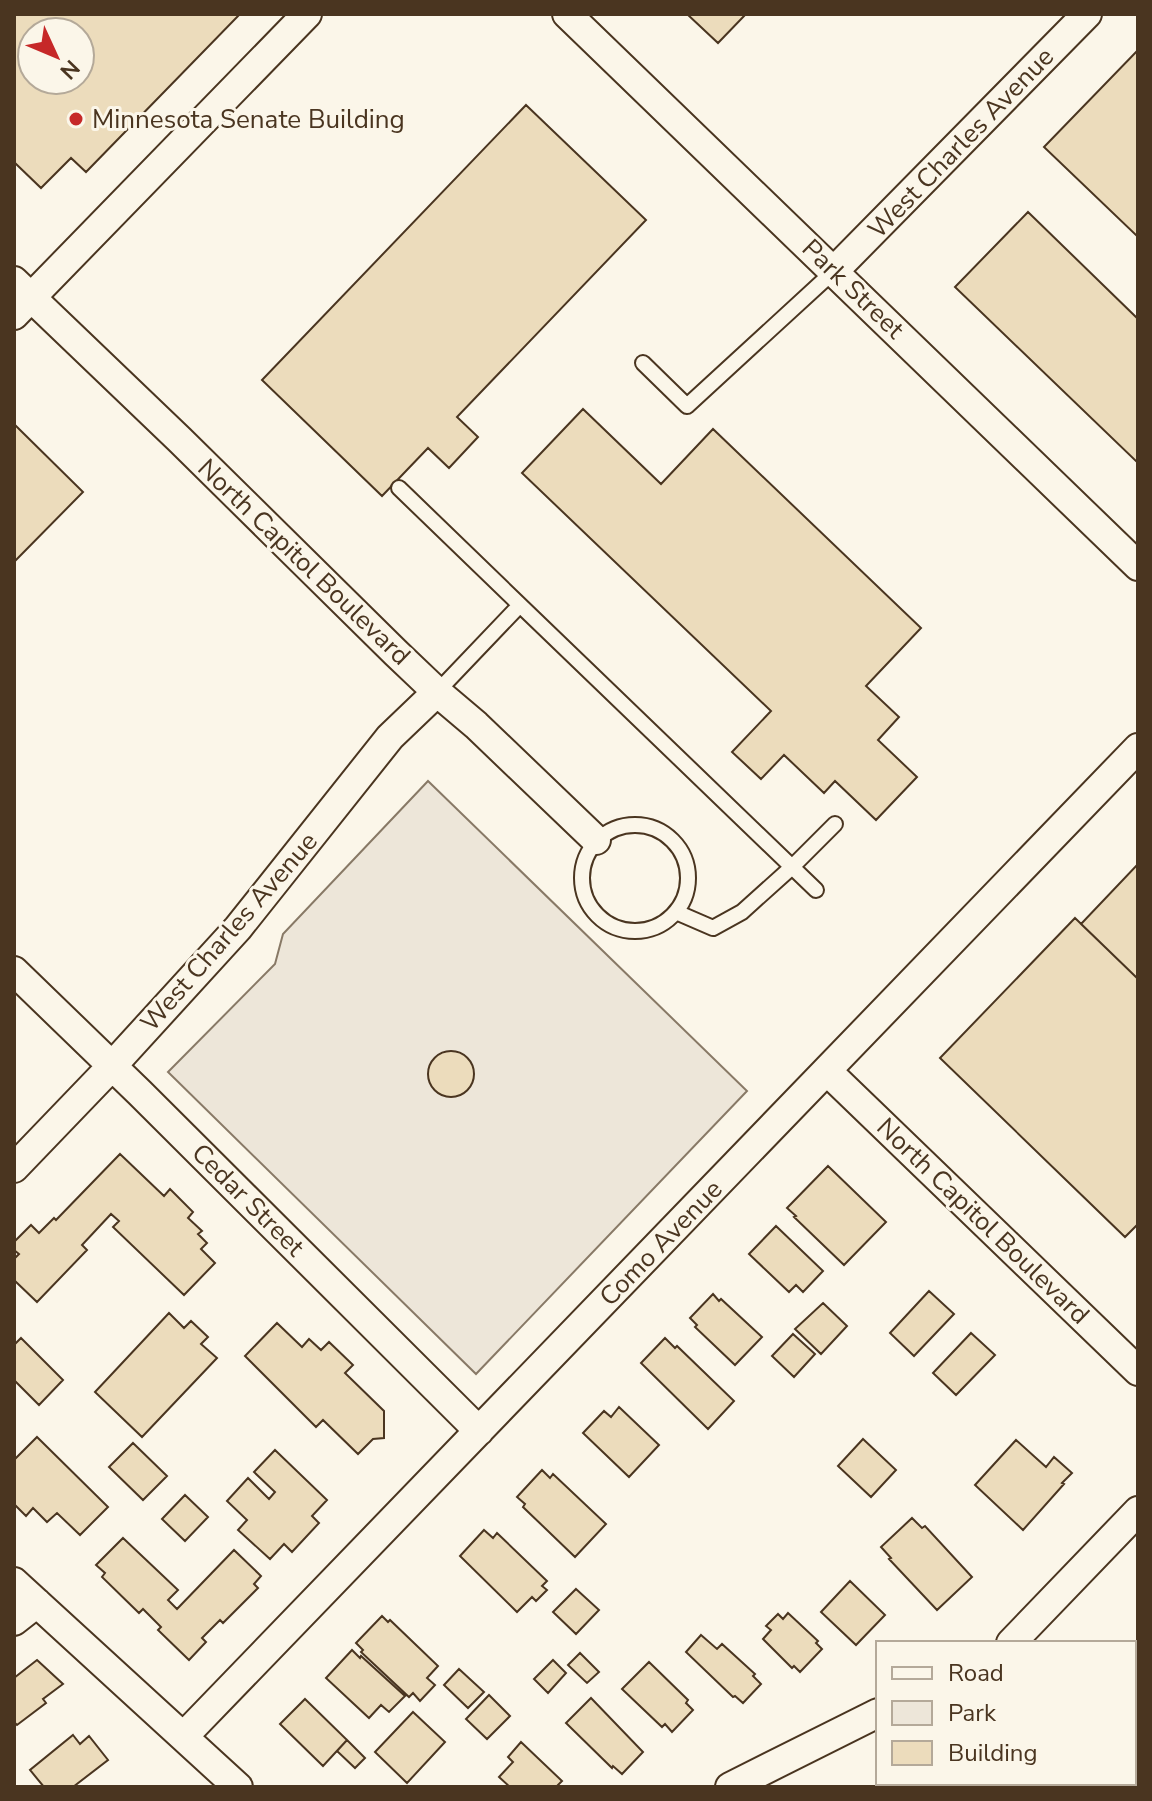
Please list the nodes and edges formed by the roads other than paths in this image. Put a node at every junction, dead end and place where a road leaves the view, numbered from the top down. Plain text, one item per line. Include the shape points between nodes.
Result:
1 (307, 14) edge
2 (567, 14) edge
3 (1087, 14) edge
4 (834, 271) junction
5 (20, 298) edge
6 (643, 363) dead end
7 (399, 488) dead end
8 (1138, 566) edge
9 (520, 605) junction
10 (437, 692) junction
11 (1138, 748) edge
12 (835, 824) dead end
13 (596, 840) junction
14 (792, 867) junction
15 (816, 890) dead end
16 (676, 912) junction
17 (14, 971) edge
18 (112, 1066) junction
19 (827, 1071) junction
20 (14, 1168) edge
21 (1138, 1371) edge
22 (479, 1431) junction
23 (1138, 1511) edge
24 (14, 1582) edge
25 (37, 1603) junction
26 (14, 1621) edge
27 (1013, 1641) edge
28 (876, 1714) edge
29 (184, 1736) junction
30 (238, 1787) edge
31 (730, 1787) edge

1 - 5 street
2 - 4 street, Park Street
3 - 4 street, West Charles Avenue
4 - 6 lane via 687,406
4 - 8 street, Park Street
5 - 10 street, North Capitol Boulevard via 180,440
7 - 9 lane
9 - 10 lane
9 - 14 lane
10 - 13 street, North Capitol Boulevard
10 - 18 street, West Charles Avenue via 390,737 238,928
11 - 19 street, Como Avenue
12 - 14 lane
13 - 16 lane via 632,825 666,834 678,846 688,871 685,897
13 - 16 lane via 583,868 582,886 598,917 612,927 647,930
14 - 15 lane
14 - 16 lane via 742,912 713,928
17 - 18 street, Cedar Street
18 - 20 street, West Charles Avenue
18 - 22 street, Cedar Street
19 - 21 street, North Capitol Boulevard
19 - 22 street, Como Avenue
22 - 29 street, Como Avenue
23 - 27 street
24 - 25 street
25 - 26 street
25 - 29 street
28 - 31 street
29 - 30 street

